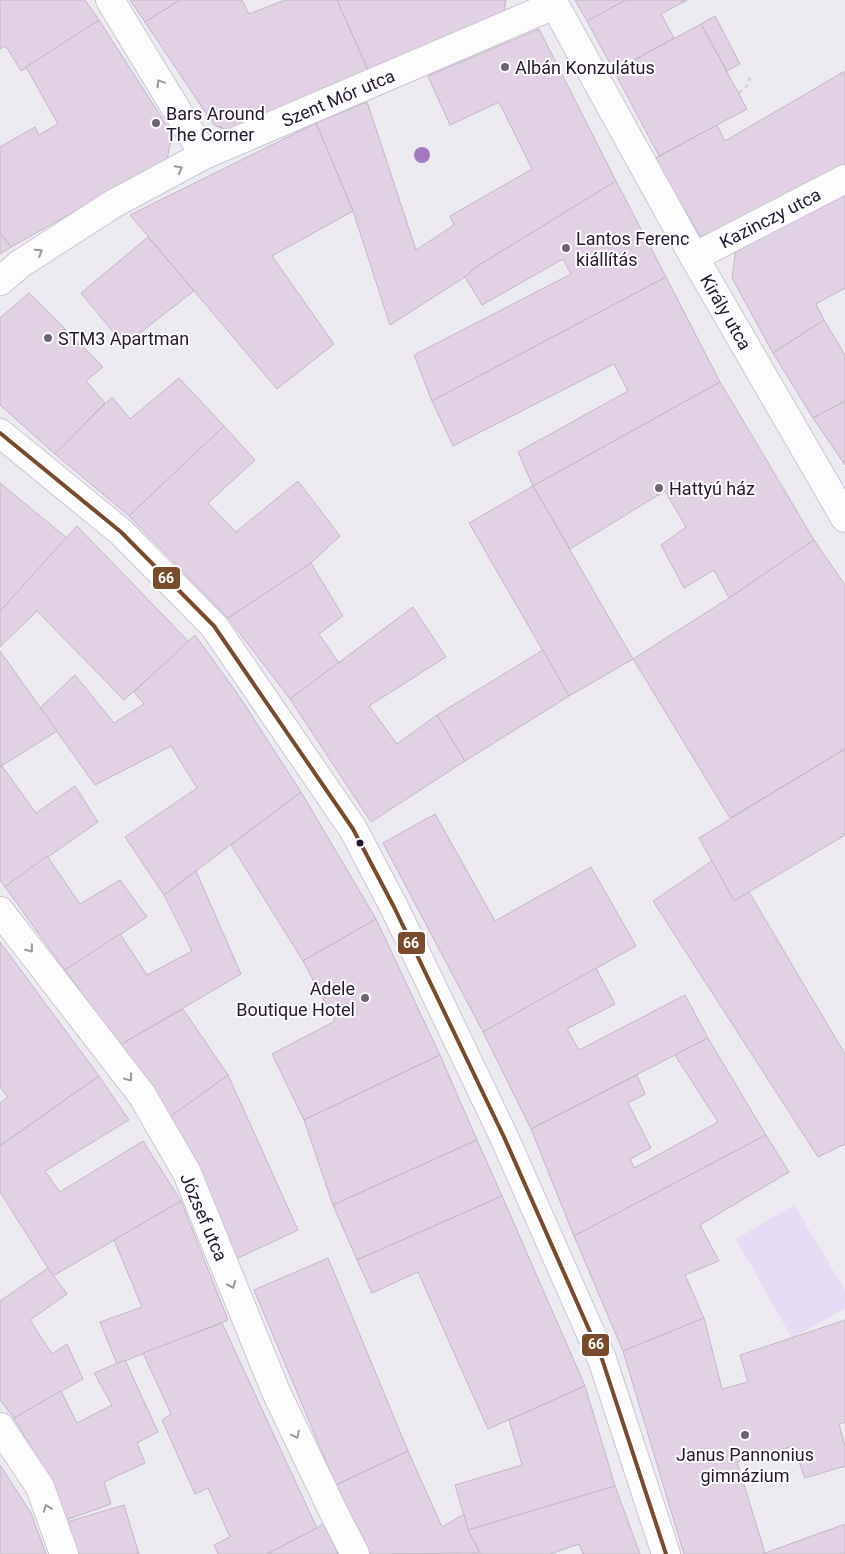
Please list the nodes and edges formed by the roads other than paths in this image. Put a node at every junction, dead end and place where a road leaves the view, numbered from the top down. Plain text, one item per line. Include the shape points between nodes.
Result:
1 (110, 0) edge
2 (553, 2) edge
3 (204, 155) junction
4 (845, 179) edge
5 (694, 257) junction
6 (0, 281) edge
7 (0, 433) edge
8 (845, 518) edge
9 (0, 911) edge
10 (0, 1427) edge
11 (64, 1554) edge
12 (355, 1554) edge
13 (666, 1554) edge

3 -> 1 street
2 - 3 street, Szent Mór utca
2 - 5 street, Király utca
6 -> 3 street, Szent Mór utca via 20,264 113,204
4 - 5 street, Kazinczy utca
5 - 8 street, Király utca
7 - 13 street via 121,532 214,626 353,829 504,1137 602,1359
9 -> 12 street, József utca via 142,1096 187,1173 276,1392
11 -> 10 street via 40,1488

